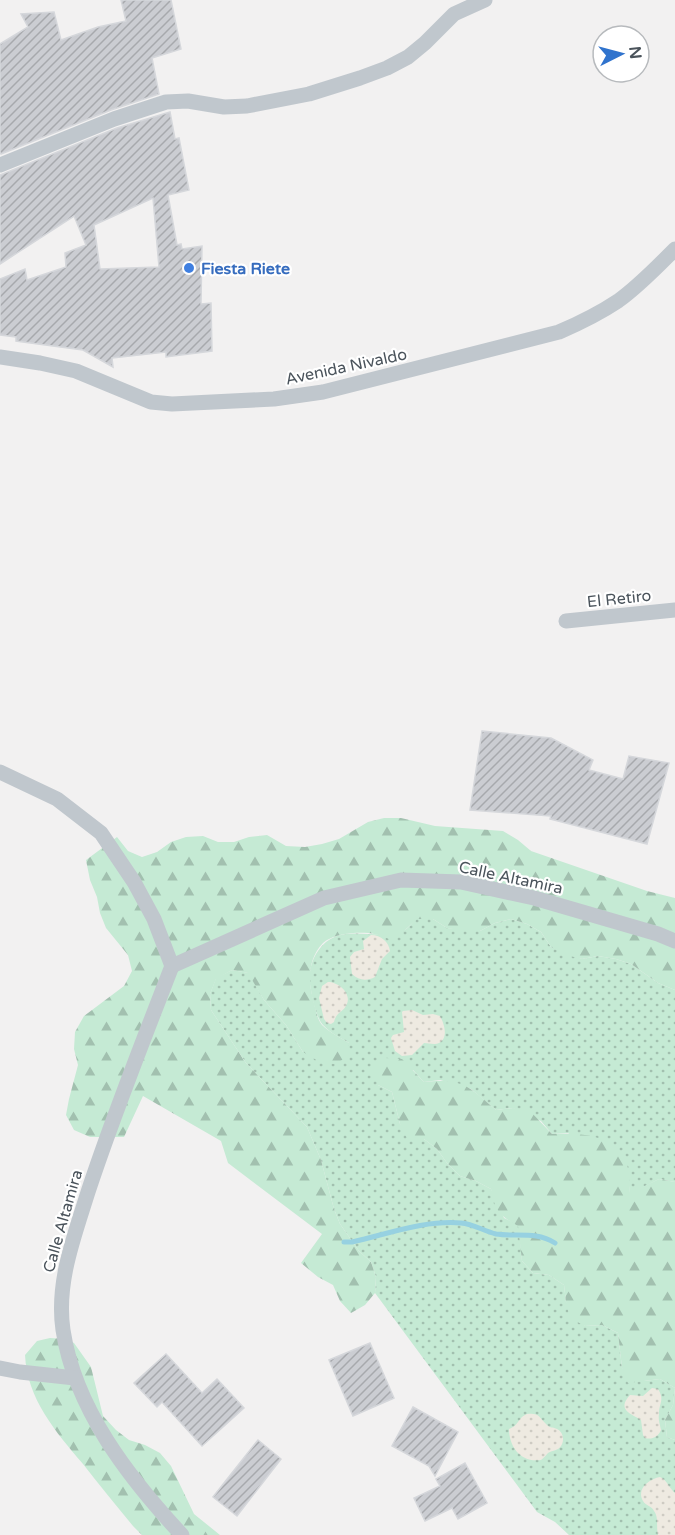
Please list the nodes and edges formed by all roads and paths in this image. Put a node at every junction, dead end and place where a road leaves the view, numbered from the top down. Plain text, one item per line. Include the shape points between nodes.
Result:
1 (485, 0) edge
2 (0, 165) edge
3 (675, 249) edge
4 (0, 357) edge
5 (675, 610) edge
6 (566, 621) dead end
7 (0, 772) edge
8 (675, 940) edge
9 (172, 966) junction
10 (0, 1368) edge
11 (75, 1378) junction
12 (183, 1535) edge

1 - 2 street via 454,14 408,57 360,78 309,94 247,106 166,102
3 - 4 street, Avenida Nivaldo via 619,301 559,332 324,392 274,399 151,402 76,370
5 - 6 street, El Retiro
7 - 9 street via 57,799 101,834 144,900
8 - 9 street, Calle Altamira via 513,893 461,882 400,880 324,898
9 - 11 street, Calle Altamira via 101,1153 64,1277 63,1331
10 - 11 street
11 - 12 street, Calle Altamira via 97,1425 134,1479

